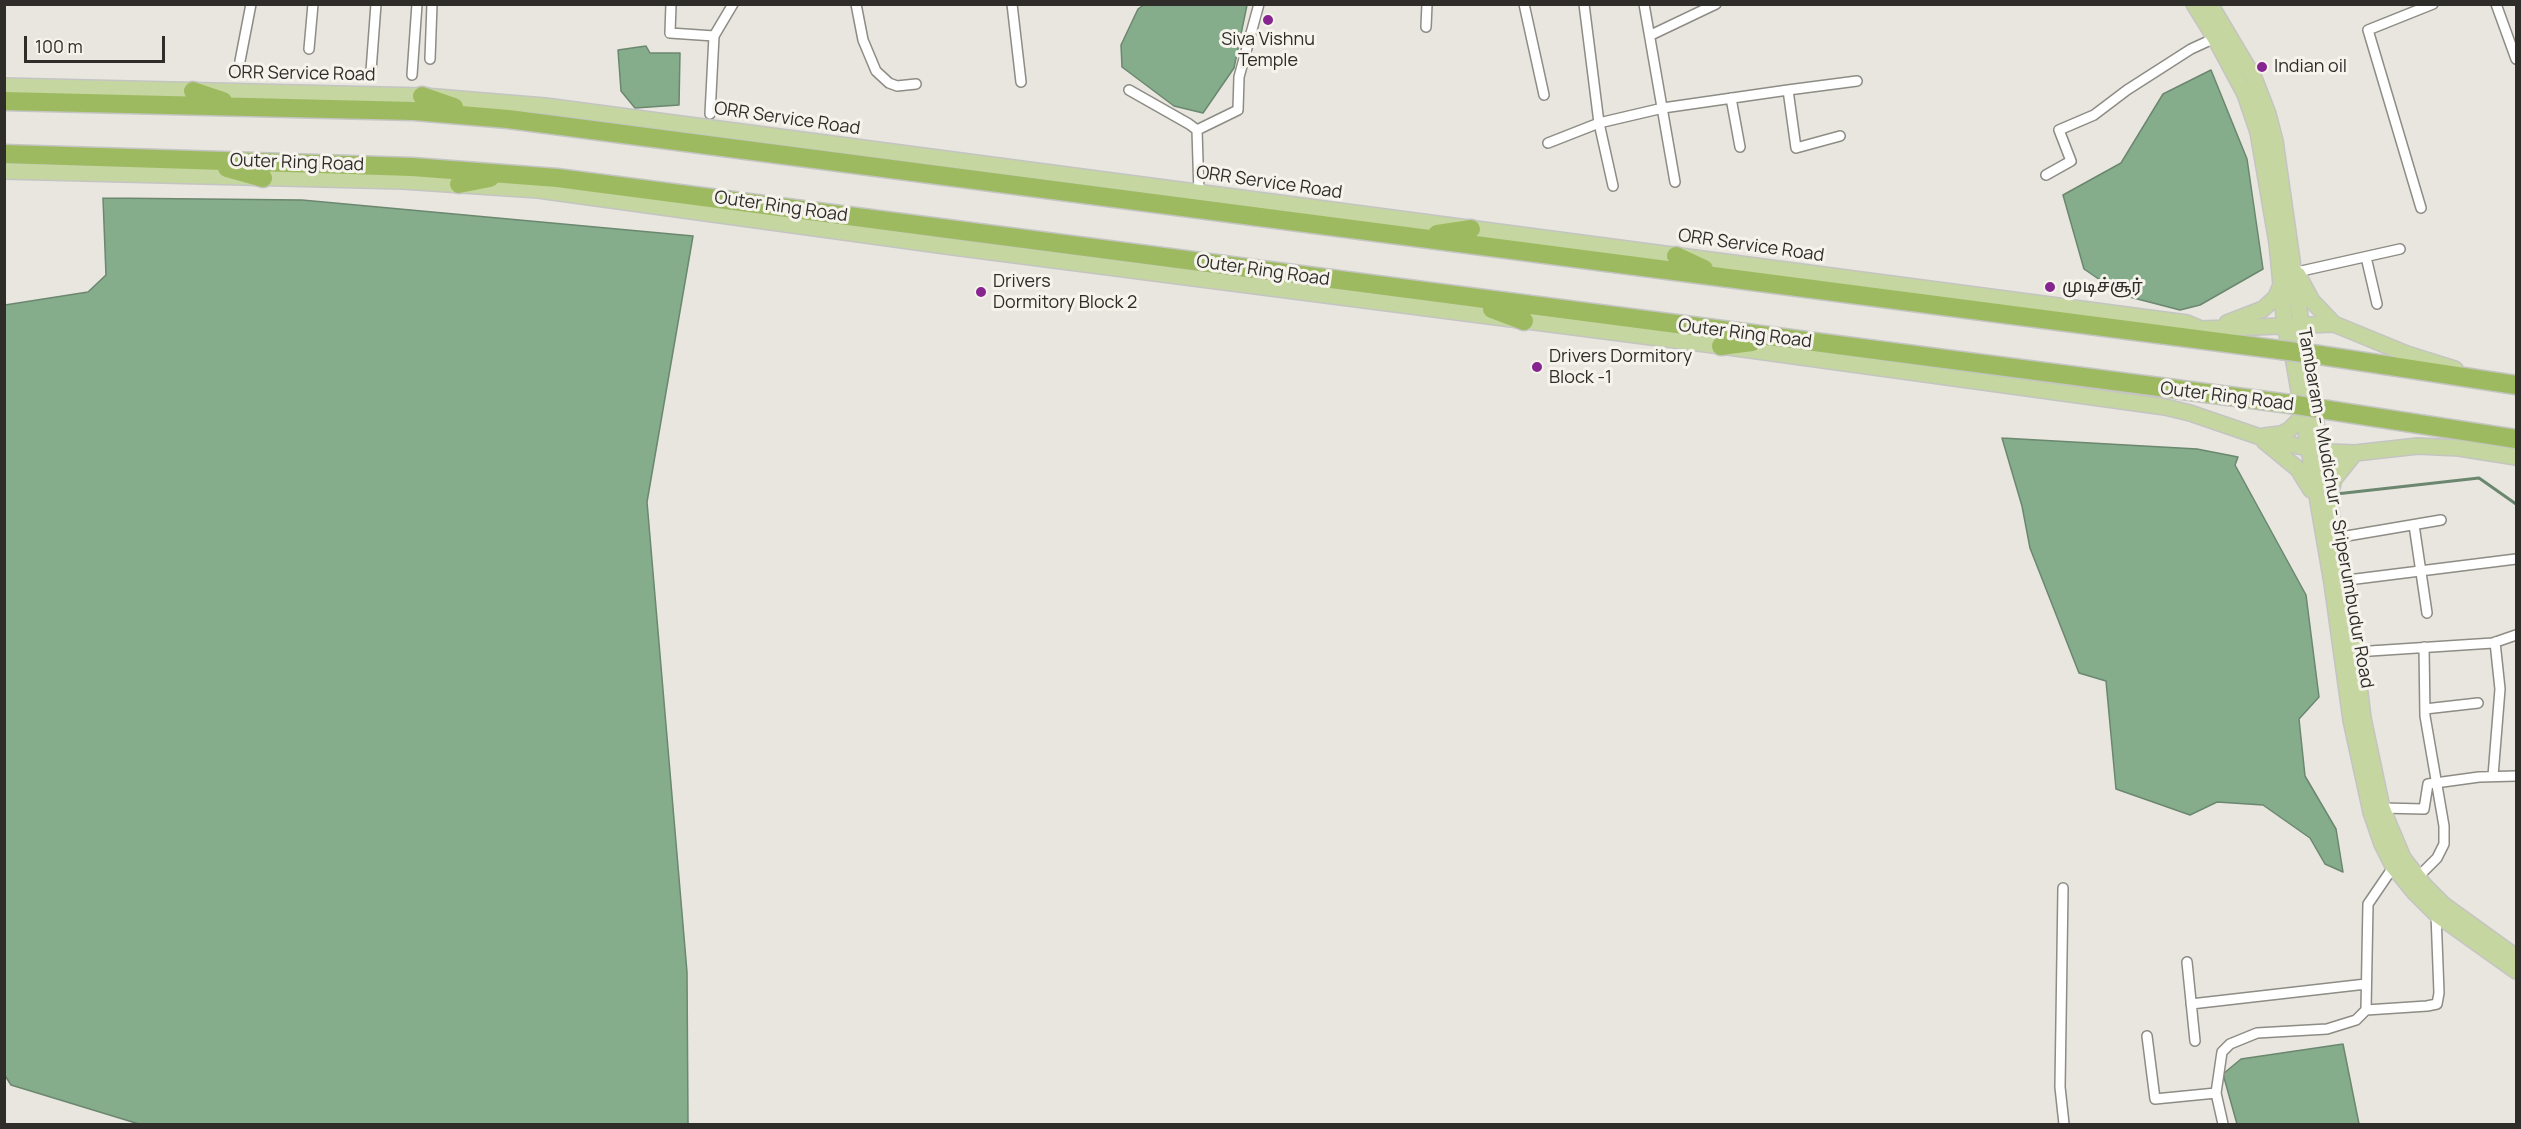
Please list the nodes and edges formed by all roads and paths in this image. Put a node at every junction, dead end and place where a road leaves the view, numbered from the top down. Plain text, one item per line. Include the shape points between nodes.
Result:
1 (313, 4) edge
2 (376, 4) edge
3 (417, 4) edge
4 (432, 4) edge
5 (670, 4) edge
6 (733, 4) edge
7 (856, 4) edge
8 (1012, 4) edge
9 (1259, 4) edge
10 (1427, 4) edge
11 (1524, 4) edge
12 (1584, 4) edge
13 (1644, 4) edge
14 (1716, 4) edge
15 (2194, 4) edge
16 (2210, 4) edge
17 (2433, 4) edge
18 (2496, 4) edge
19 (251, 5) edge
20 (2415, 8) edge
21 (1426, 27) dead end
22 (1651, 35) junction
23 (714, 36) junction
24 (2216, 38) junction
25 (309, 49) dead end
26 (430, 59) dead end
27 (2517, 59) edge
28 (240, 60) dead end
29 (371, 71) dead end
30 (412, 75) dead end
31 (1857, 81) dead end
32 (1021, 82) dead end
33 (916, 84) dead end
34 (4, 86) edge
35 (1129, 90) dead end
36 (1788, 90) junction
37 (194, 91) junction
38 (1544, 95) dead end
39 (422, 96) junction
40 (1731, 98) junction
41 (4, 101) edge
42 (242, 107) junction
43 (1663, 108) junction
44 (710, 114) dead end
45 (478, 116) junction
46 (1599, 123) junction
47 (1197, 130) junction
48 (1840, 136) dead end
49 (1548, 143) dead end
50 (1740, 147) dead end
51 (4, 154) edge
52 (202, 160) junction
53 (4, 171) edge
54 (516, 174) junction
55 (2046, 175) dead end
56 (263, 178) junction
57 (1675, 182) dead end
58 (459, 184) junction
59 (1613, 186) dead end
60 (1200, 193) junction
61 (2421, 208) dead end
62 (1471, 229) junction
63 (1418, 237) junction
64 (2291, 246) junction
65 (2400, 249) dead end
66 (1676, 256) junction
67 (2366, 257) junction
68 (2297, 272) junction
69 (1724, 277) junction
70 (2281, 282) junction
71 (1466, 298) junction
72 (2377, 304) dead end
73 (1524, 321) junction
74 (2334, 324) junction
75 (2302, 326) junction
76 (2285, 327) junction
77 (2216, 328) junction
78 (1780, 339) junction
79 (1721, 346) junction
80 (2517, 378) edge
81 (2517, 385) edge
82 (2296, 411) junction
83 (2257, 436) junction
84 (2517, 439) edge
85 (2314, 450) junction
86 (2355, 453) junction
87 (2517, 457) edge
88 (2324, 507) junction
89 (2441, 520) dead end
90 (2414, 525) junction
91 (2335, 538) junction
92 (2517, 559) edge
93 (2422, 570) junction
94 (2337, 581) junction
95 (2427, 613) dead end
96 (2517, 635) edge
97 (2495, 642) junction
98 (2424, 647) junction
99 (2355, 652) junction
100 (2478, 703) dead end
101 (2425, 709) junction
102 (2517, 776) edge
103 (2493, 777) junction
104 (2437, 783) junction
105 (2382, 808) junction
106 (2398, 862) junction
107 (2418, 877) junction
108 (2063, 888) dead end
109 (2436, 914) junction
110 (2517, 957) edge
111 (2187, 962) dead end
112 (2517, 971) edge
113 (2366, 984) junction
114 (2191, 1005) junction
115 (2366, 1010) junction
116 (2147, 1036) dead end
117 (2195, 1041) dead end
118 (2216, 1093) junction
119 (2064, 1125) edge
120 (2223, 1125) edge

1 - 25 street
2 - 29 street
3 - 30 street
4 - 26 street
5 - 23 street via 670,33
6 - 23 street
7 - 33 street via 863,40 876,71 897,86
8 - 32 street
9 - 47 street via 1239,77 1238,110
10 - 21 street
11 - 38 street
12 - 46 street
13 - 22 street
14 - 22 street
15 - 24 main road, Tambaram - Mudichur - Sriperumbudur Road
16 - 64 main road, Tambaram - Mudichur - Sriperumbudur Road via 2254,78 2268,114
17 - 20 street
18 - 27 street
19 - 28 street
20 - 61 street via 2368,30
22 - 43 street
23 - 44 street
24 - 55 street via 2182,55 2094,115 2059,130 2072,161
24 - 70 main road, Tambaram - Mudichur - Sriperumbudur Road via 2245,94 2258,132
31 - 36 street
34 - 37 main road, ORR Service Road
35 - 47 street
36 - 40 street
36 - 48 street via 1796,148
37 - 39 main road, ORR Service Road
37 - 42 highway
39 - 45 highway
39 - 60 main road, ORR Service Road via 545,106
40 - 43 street
40 - 50 street
41 - 42 highway
42 - 45 highway
43 - 46 street
43 - 57 street
45 - 63 highway
46 - 49 street
46 - 59 street
47 - 60 street
51 - 52 highway, Outer Ring Road
52 - 54 highway, Outer Ring Road
52 - 56 highway
53 - 56 main road
54 - 58 highway
54 - 71 highway, Outer Ring Road
56 - 58 main road
58 - 73 main road via 538,190
60 - 62 main road, ORR Service Road
62 - 63 highway
62 - 66 main road, ORR Service Road
63 - 69 highway
64 - 68 main road
64 - 75 main road, Tambaram - Mudichur - Sriperumbudur Road
65 - 67 street
66 - 69 highway
66 - 77 main road, ORR Service Road via 2187,323 2200,329
67 - 68 street
67 - 72 street
68 - 74 main road via 2312,301
69 - 81 highway, bridge via 2319,355
70 - 76 main road, Tambaram - Mudichur - Sriperumbudur Road
70 - 77 main road via 2276,297 2263,309
71 - 73 highway
71 - 78 highway, Outer Ring Road
73 - 79 main road
74 - 75 main road, ORR Service Road
74 - 80 main road, ORR Service Road via 2429,362
75 - 76 main road, ORR Service Road
75 - 85 main road, Tambaram - Mudichur - Sriperumbudur Road
76 - 77 main road, ORR Service Road
76 - 82 main road, Tambaram - Mudichur - Sriperumbudur Road via 2294,362
78 - 79 highway
78 - 82 highway, Outer Ring Road
79 - 83 main road via 2165,407
82 - 83 main road via 2298,424 2281,434
82 - 84 highway, Outer Ring Road, bridge via 2328,410
82 - 85 main road, Tambaram - Mudichur - Sriperumbudur Road
83 - 85 main road
83 - 88 main road via 2298,469
85 - 86 main road
85 - 88 main road, Tambaram - Mudichur - Sriperumbudur Road
86 - 87 main road via 2418,446
86 - 88 main road via 2339,469
88 - 91 main road, Tambaram - Mudichur - Sriperumbudur Road
88 - 94 main road, Tambaram - Mudichur - Sriperumbudur Road
89 - 90 street
90 - 91 street
90 - 93 street
91 - 94 main road, Tambaram - Mudichur - Sriperumbudur Road
92 - 93 street
93 - 94 street
93 - 95 street
94 - 99 main road, Tambaram - Mudichur - Sriperumbudur Road
94 - 106 main road, Tambaram - Mudichur - Sriperumbudur Road via 2341,654 2360,767 2382,844
96 - 97 street
97 - 98 street
97 - 103 street via 2500,689
98 - 99 street
98 - 101 street
99 - 105 main road, Tambaram - Mudichur - Sriperumbudur Road via 2363,718
100 - 101 street
101 - 104 street
102 - 103 street
103 - 104 street
104 - 105 street via 2428,784 2424,809
104 - 107 street via 2444,844 2437,858
105 - 106 main road, Tambaram - Mudichur - Sriperumbudur Road
106 - 107 main road, Tambaram - Mudichur - Sriperumbudur Road
106 - 109 main road, Tambaram - Mudichur - Sriperumbudur Road
106 - 113 street via 2368,904
107 - 110 main road, Tambaram - Mudichur - Sriperumbudur Road via 2444,905
108 - 119 street via 2060,1087
109 - 112 main road, Tambaram - Mudichur - Sriperumbudur Road
109 - 115 street via 2437,1004
111 - 114 street
113 - 114 street
113 - 115 street
114 - 117 street
115 - 118 street via 2356,1020 2327,1029 2257,1033 2230,1044 2222,1052
116 - 118 street via 2155,1099
118 - 120 street

